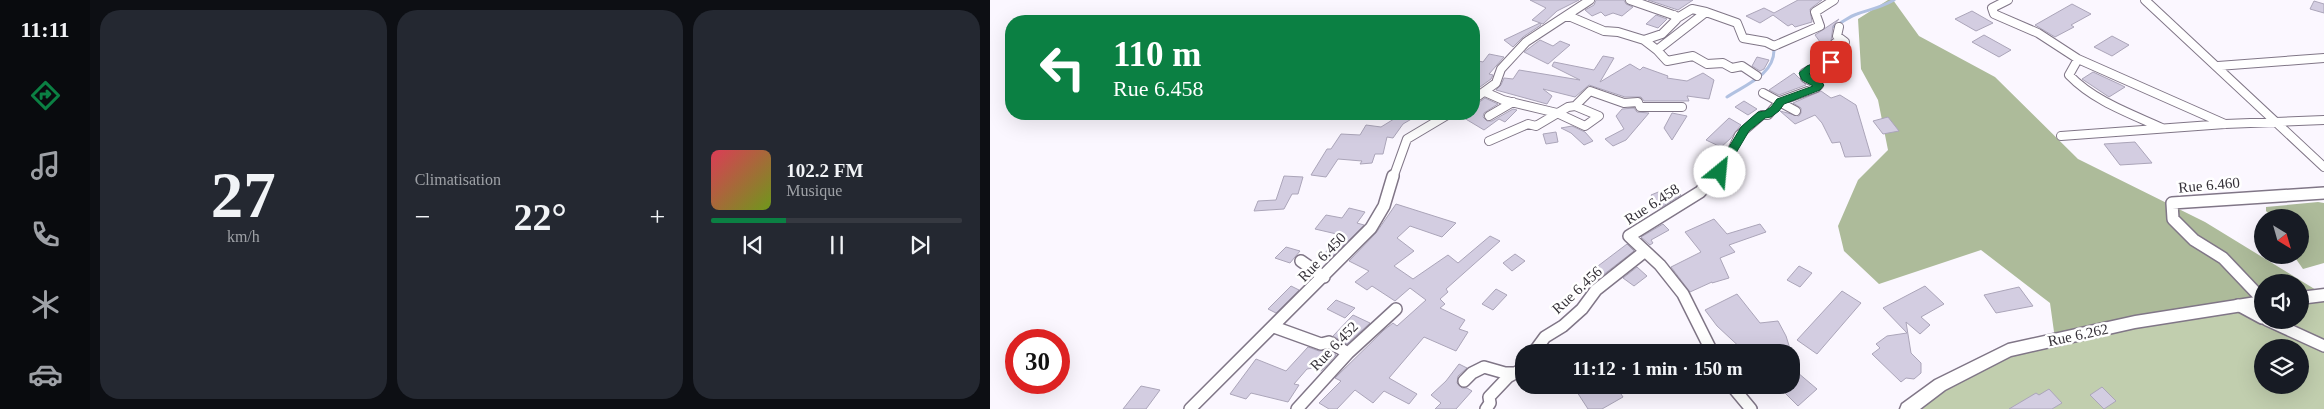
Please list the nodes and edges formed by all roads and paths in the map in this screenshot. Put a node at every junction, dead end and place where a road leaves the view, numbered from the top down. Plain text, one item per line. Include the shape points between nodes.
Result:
1 (1590, 0) edge
2 (1630, 0) edge
3 (2008, 0) edge
4 (2146, 0) edge
5 (1830, 1) edge
6 (1706, 12) junction
7 (1674, 14) junction
8 (1565, 17) junction
9 (1839, 27) dead end
10 (1644, 40) junction
11 (1657, 50) junction
12 (2324, 58) edge
13 (2078, 59) junction
14 (2218, 66) junction
15 (1757, 76) dead end
16 (1485, 92) junction
17 (1763, 92) dead end
18 (1480, 95) edge
19 (1513, 102) junction
20 (1780, 102) junction
21 (1575, 106) junction
22 (1682, 107) dead end
23 (1796, 111) dead end
24 (1558, 112) junction
25 (1489, 116) dead end
26 (1440, 120) edge
27 (2324, 120) edge
28 (2276, 123) junction
29 (2225, 124) junction
30 (2163, 128) junction
31 (2060, 136) dead end
32 (1489, 141) dead end
33 (2324, 167) edge
34 (2324, 193) edge
35 (1644, 252) junction
36 (1301, 261) dead end
37 (1324, 277) junction
38 (2254, 292) edge
39 (2324, 295) edge
40 (2309, 297) edge
41 (2254, 302) edge
42 (2238, 305) junction
43 (1396, 309) dead end
44 (2254, 314) edge
45 (1274, 327) junction
46 (2287, 329) edge
47 (1540, 344) edge
48 (1708, 344) edge
49 (2324, 346) edge
50 (1348, 353) junction
51 (1515, 371) edge
52 (1515, 374) edge
53 (1464, 381) dead end
54 (1738, 394) edge
55 (1190, 409) edge
56 (1297, 409) edge
57 (1486, 409) edge
58 (1750, 409) edge
59 (1908, 409) edge

1 - 8 street
2 - 7 street
3 - 13 street via 1992,8 1994,14 2038,33
4 - 14 street
5 - 6 street via 1814,12 1820,26 1774,46 1743,38 1738,23
6 - 7 street via 1692,8 1679,17
6 - 11 street
7 - 10 street via 1676,20 1662,34
8 - 10 street via 1604,31
8 - 16 street via 1526,42 1501,69 1496,83
9 - 20 street, Rue 6.458 via 1837,36 1845,42 1835,43 1846,55 1844,59 1807,70 1805,78 1819,85
10 - 11 street
11 - 15 street via 1667,61 1693,56 1707,64 1723,63 1732,68 1742,66
12 - 14 street
13 - 29 street
13 - 30 street via 2069,74 2074,81 2104,100
14 - 28 street
16 - 18 street
16 - 19 street
17 - 20 street
19 - 24 street
19 - 25 street
20 - 23 street
20 - 35 street, Rue 6.458 via 1745,129 1724,166 1700,192 1629,236
21 - 22 street via 1590,91 1661,111
21 - 24 street
21 - 24 street via 1600,116 1585,126
24 - 32 street via 1536,126 1528,124 1520,131
26 - 37 street, Rue 6.450 via 1407,139 1384,206 1371,228
27 - 28 street
28 - 29 street
28 - 33 street
29 - 30 street
30 - 31 street
34 - 38 street, Rue 6.460 via 2172,202 2173,219 2194,240 2222,258
35 - 47 street, Rue 6.456 via 1596,290 1582,309
35 - 48 street, Rue 6.458 via 1660,265 1683,294
36 - 37 street
37 - 45 street, Rue 6.450
39 - 40 street
41 - 42 street, Rue 6.262
42 - 44 street
42 - 59 street, Rue 6.262 via 2135,322 2008,350 1940,385
43 - 50 street, Rue 6.452
45 - 50 street via 1321,344 1329,342
45 - 55 street, Rue 6.450
46 - 49 street
50 - 56 street, Rue 6.452
51 - 53 street via 1505,374 1483,367 1474,370
52 - 57 street via 1489,397
54 - 58 street

